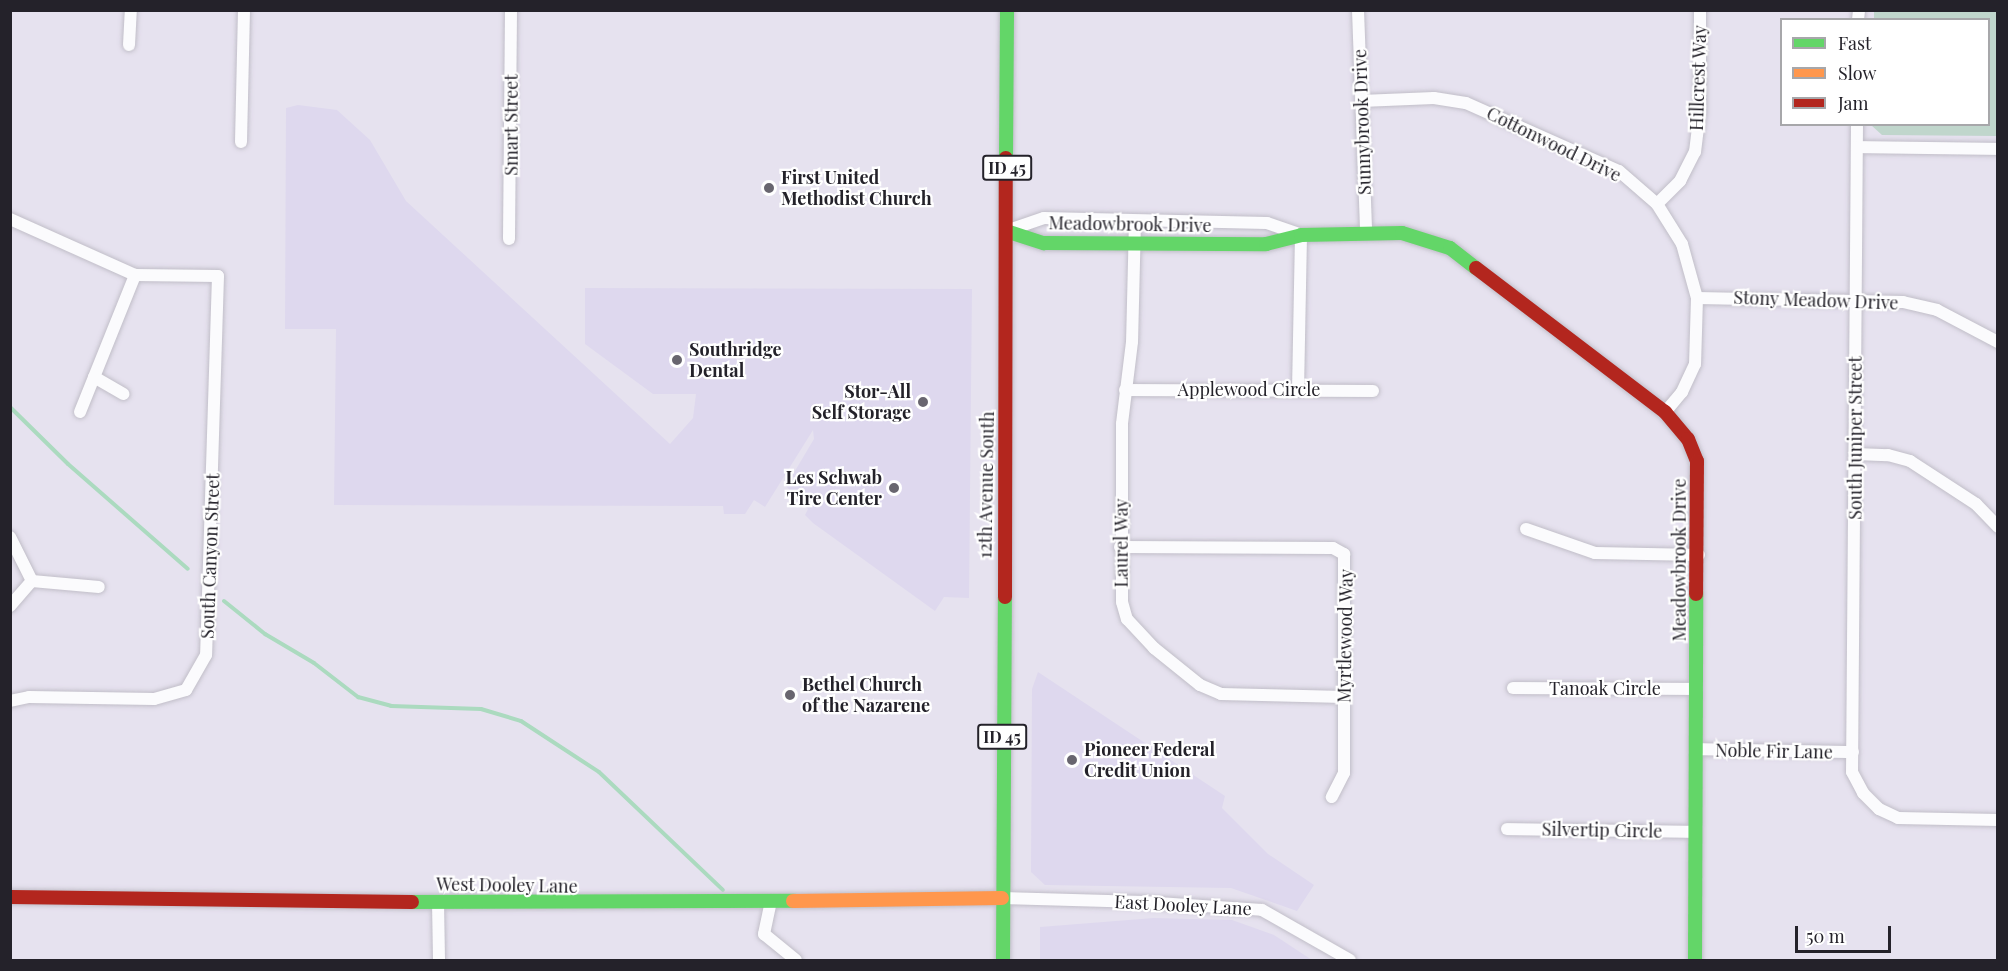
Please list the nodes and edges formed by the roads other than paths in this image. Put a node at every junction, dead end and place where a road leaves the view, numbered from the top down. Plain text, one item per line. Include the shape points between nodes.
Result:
1 (131, 10) edge
2 (244, 10) edge
3 (511, 10) edge
4 (1007, 10) edge
5 (1358, 10) edge
6 (1700, 10) edge
7 (129, 45) dead end
8 (1361, 101) junction
9 (1857, 126) edge
10 (241, 142) dead end
11 (1857, 147) junction
12 (1998, 148) edge
13 (1657, 204) junction
14 (10, 219) edge
15 (1135, 221) junction
16 (1006, 231) junction
17 (1366, 233) junction
18 (1301, 235) junction
19 (509, 239) dead end
20 (1135, 243) junction
21 (135, 275) junction
22 (1697, 298) junction
23 (1856, 300) junction
24 (1998, 342) edge
25 (94, 377) junction
26 (1298, 387) junction
27 (1125, 390) junction
28 (1373, 391) dead end
29 (123, 394) dead end
30 (80, 412) dead end
31 (1665, 412) junction
32 (1855, 454) junction
33 (1998, 527) edge
34 (1526, 530) dead end
35 (10, 537) edge
36 (1120, 547) junction
37 (1699, 555) junction
38 (32, 581) junction
39 (99, 587) dead end
40 (10, 606) edge
41 (1513, 688) dead end
42 (1697, 689) junction
43 (1344, 697) junction
44 (10, 701) edge
45 (1696, 749) junction
46 (1852, 752) junction
47 (1332, 797) dead end
48 (1998, 820) edge
49 (1507, 829) dead end
50 (1696, 832) junction
51 (10, 897) edge
52 (1002, 898) junction
53 (771, 901) junction
54 (438, 902) junction
55 (438, 960) edge
56 (796, 960) edge
57 (1003, 960) edge
58 (1350, 960) edge
59 (1695, 960) edge

1 - 7 street
2 - 10 street
3 - 19 street, Smart Street
4 - 16 street, 12th Avenue South / ID 45
5 - 8 street, Sunnybrook Drive
6 - 13 street, Hillcrest Way via 1700,114 1695,152 1680,182
8 - 13 street, Cottonwood Drive via 1434,98 1466,103 1618,171
8 - 17 street, Sunnybrook Drive
9 - 11 street, South Juniper Street
11 - 12 street
11 - 23 street, South Juniper Street
13 - 22 street, Cottonwood Drive via 1682,244
14 - 21 street
15 - 16 street, Meadowbrook Drive via 1044,218
15 - 18 street, Meadowbrook Drive via 1267,223
15 - 20 street, Laurel Way
16 - 20 street, Meadowbrook Drive via 1044,243
16 - 52 street, 12th Avenue South / ID 45
17 - 18 street, Meadowbrook Drive
17 - 31 street, Meadowbrook Drive via 1402,233 1450,248
18 - 20 street, Meadowbrook Drive via 1266,244
18 - 26 street
20 - 27 street, Laurel Way via 1132,342
21 - 25 street
21 - 44 street, South Canyon Street via 218,276 206,655 186,690 154,699 29,697
22 - 23 street, Stony Meadow Drive
22 - 31 street, Cottonwood Drive via 1695,364 1682,392
23 - 24 street, Stony Meadow Drive via 1903,302 1938,310
23 - 32 street, South Juniper Street
25 - 29 street
25 - 30 street
26 - 27 street, Applewood Circle
26 - 28 street, Applewood Circle
27 - 36 street, Laurel Way
31 - 37 street, Meadowbrook Drive via 1688,439 1697,461
32 - 33 street via 1888,455 1910,461 1976,504
32 - 46 street, South Juniper Street
34 - 37 street via 1595,553
35 - 38 street
36 - 43 street, Laurel Way via 1122,602 1127,619 1146,641 1200,685 1221,694 1249,697
36 - 43 street, Myrtlewood Way via 1333,548 1344,554
37 - 42 street, Meadowbrook Drive
38 - 39 street
38 - 40 street
41 - 42 street, Tanoak Circle
42 - 45 street, Meadowbrook Drive
43 - 47 street, Myrtlewood Way via 1344,773
45 - 46 street, Noble Fir Lane
45 - 50 street, Meadowbrook Drive
46 - 48 street, South Juniper Street via 1852,772 1863,793 1879,809 1898,818
49 - 50 street, Silvertip Circle
50 - 59 street, Meadowbrook Drive
51 - 54 street, West Dooley Lane
52 - 53 street, West Dooley Lane
52 - 57 street, 12th Avenue South / ID 45
52 - 58 street, East Dooley Lane via 1262,910
53 - 54 street, West Dooley Lane
53 - 56 street via 764,934
54 - 55 street

